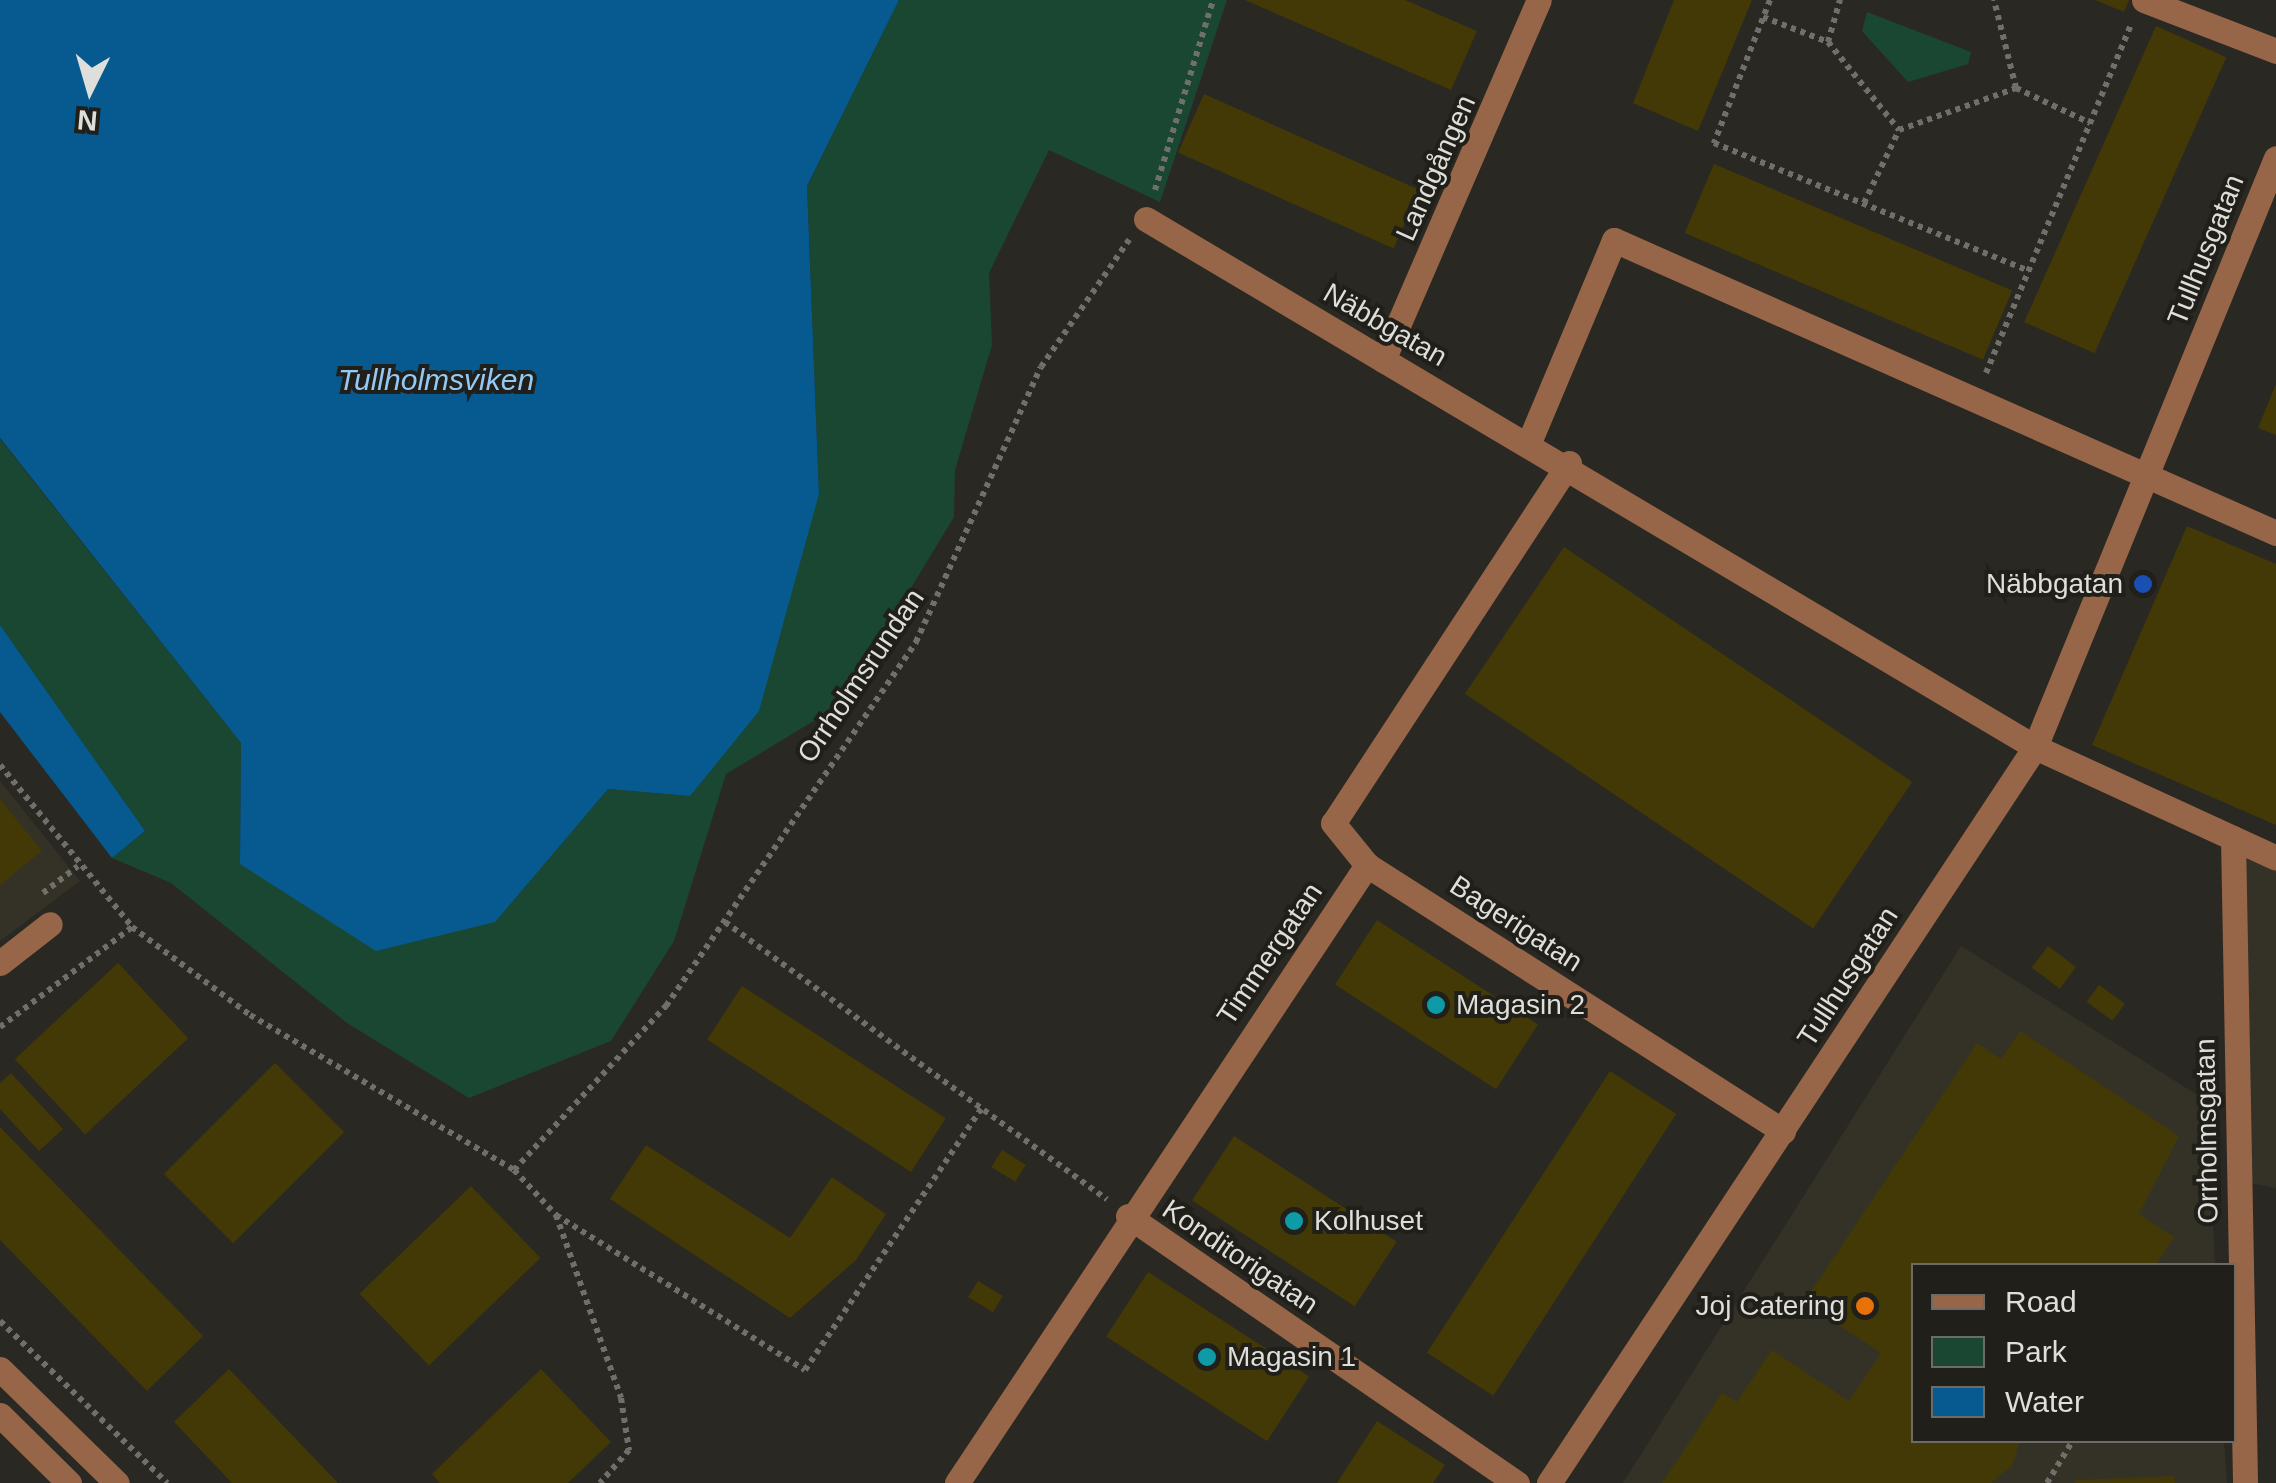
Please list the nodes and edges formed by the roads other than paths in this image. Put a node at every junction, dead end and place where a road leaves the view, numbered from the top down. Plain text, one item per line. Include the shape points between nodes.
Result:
1 (1539, 0) edge
2 (2139, 9) edge
3 (2276, 51) edge
4 (2276, 158) edge
5 (1146, 219) road end
6 (1384, 360) junction
7 (1530, 440) junction
8 (1569, 464) junction
9 (2146, 476) junction
10 (2276, 533) edge
11 (2035, 746) junction
12 (2233, 838) junction
13 (2276, 858) edge
14 (1368, 865) junction
15 (50, 924) dead end
16 (0, 963) edge
17 (1783, 1131) junction
18 (1128, 1216) junction
19 (0, 1369) edge
20 (0, 1415) edge
21 (68, 1483) edge
22 (116, 1483) edge
23 (957, 1483) edge
24 (1517, 1483) edge
25 (1549, 1483) edge
26 (2245, 1483) edge

1 - 6 street, Landgången
2 - 3 street
4 - 9 street, Tullhusgatan
5 - 6 street, Näbbgatan
6 - 7 street, Näbbgatan
7 - 8 street, Näbbgatan
7 - 9 street via 1614,240 1978,395
8 - 11 street, Näbbgatan
8 - 14 street via 1333,824
9 - 10 street
9 - 11 street, Tullhusgatan
11 - 12 street, Näbbgatan
11 - 17 street, Tullhusgatan
12 - 13 street, Näbbgatan
12 - 26 street, Orrholmsgatan
14 - 17 street, Bagerigatan
14 - 18 street, Timmergatan
15 - 16 street
17 - 25 street, Tullhusgatan
18 - 23 street, Timmergatan
18 - 24 street, Konditorigatan
19 - 22 street
20 - 21 street

